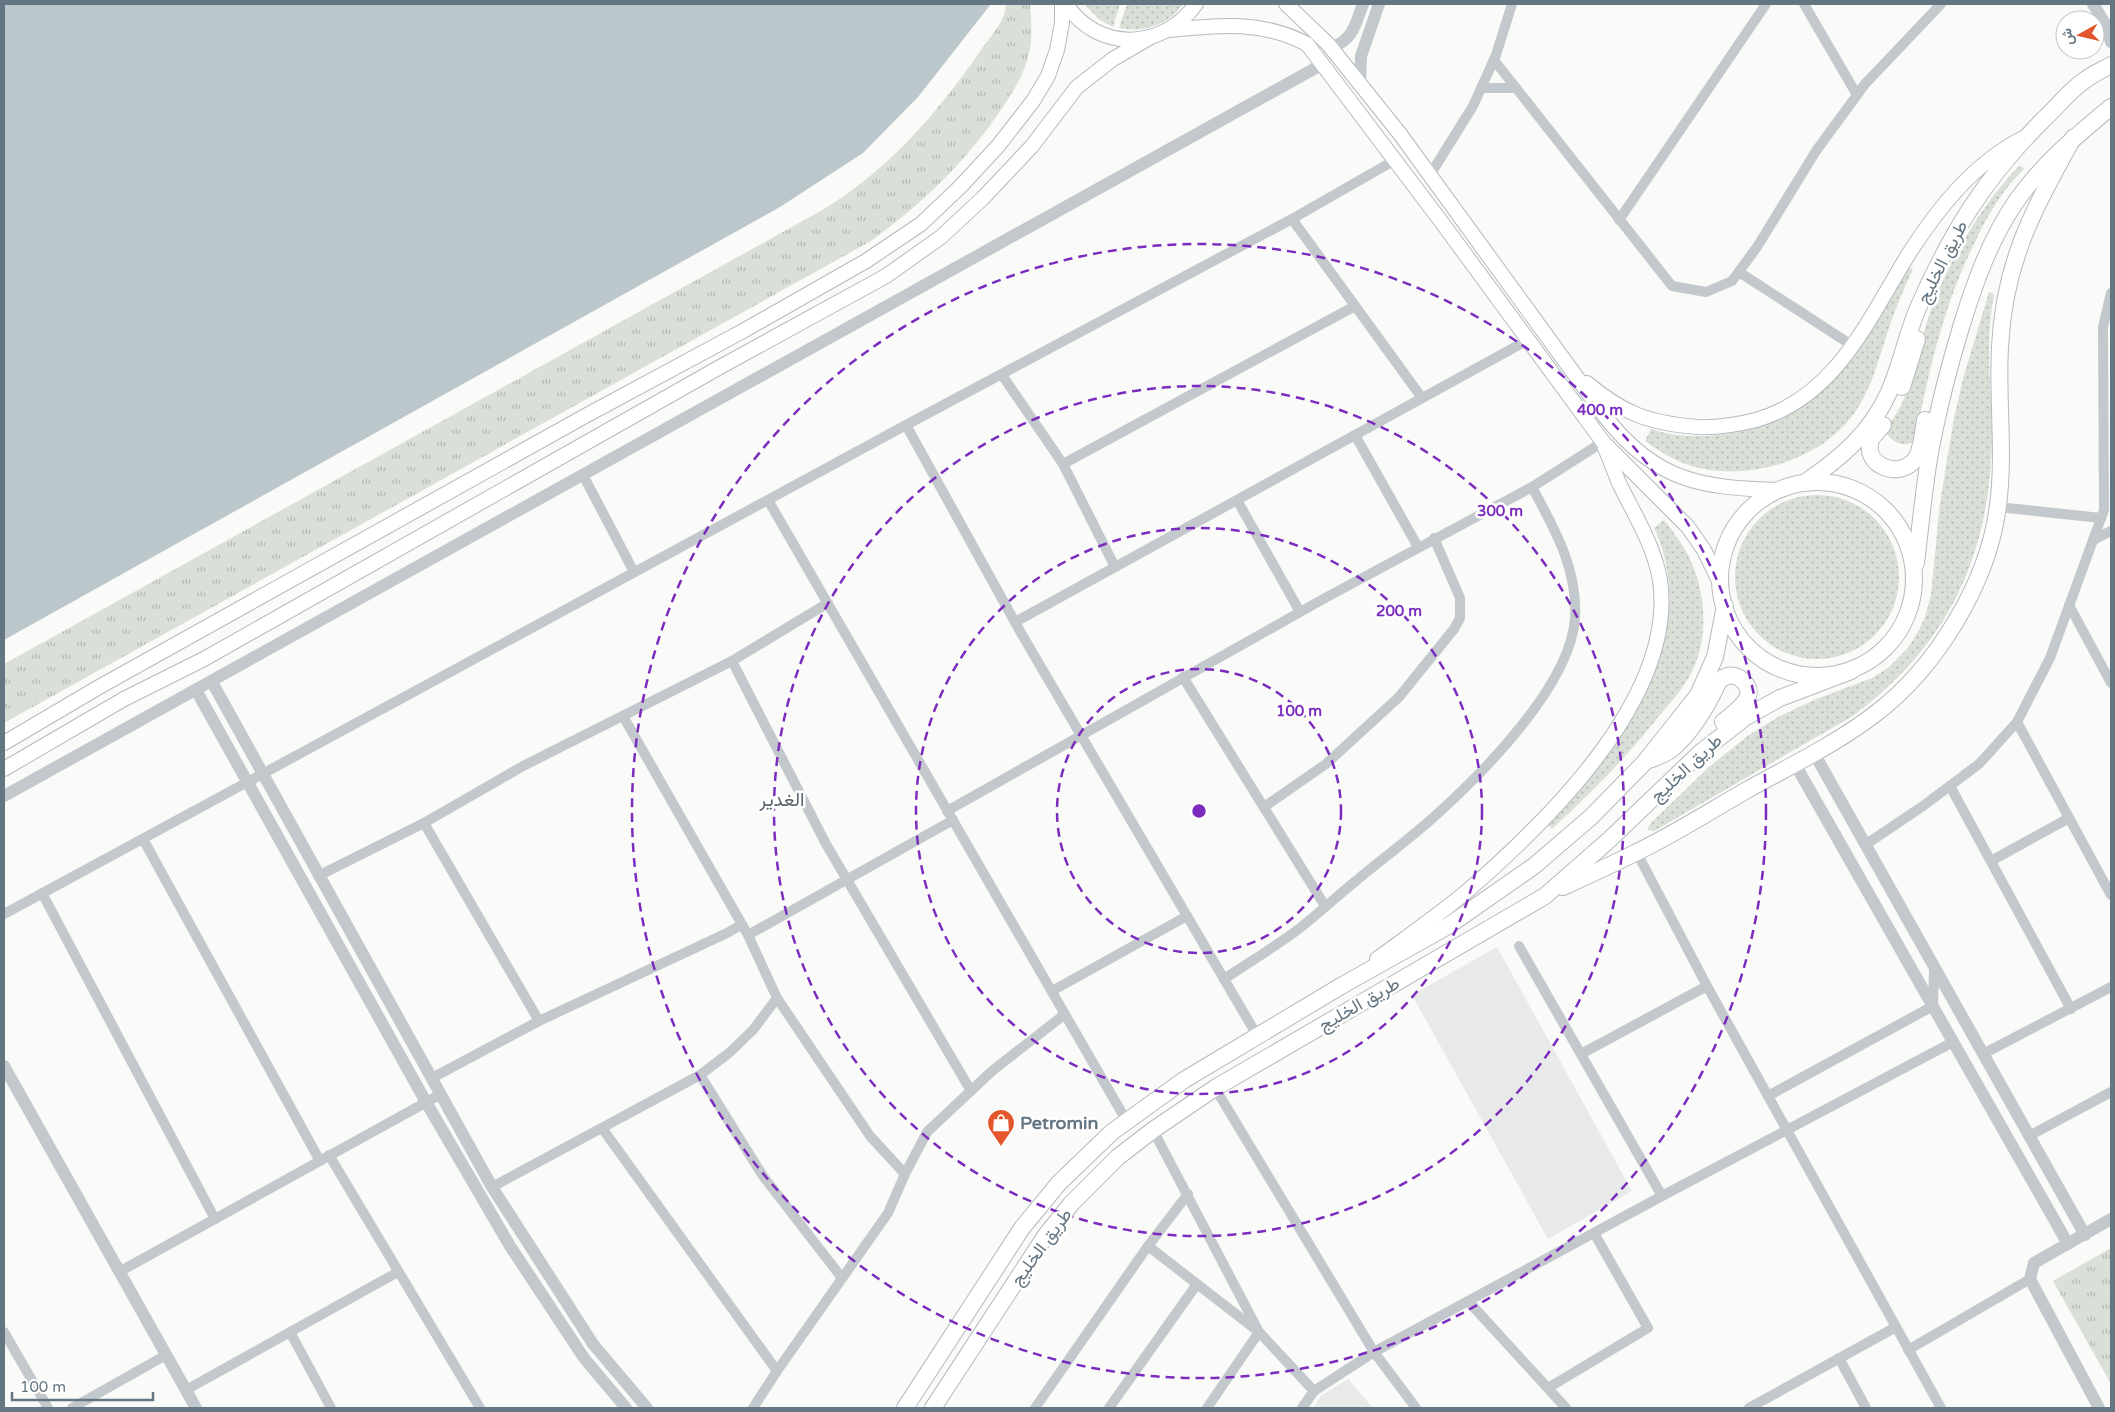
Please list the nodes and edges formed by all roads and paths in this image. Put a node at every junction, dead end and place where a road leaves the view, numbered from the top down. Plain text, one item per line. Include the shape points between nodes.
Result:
1 (1062, 4) edge
2 (1066, 4) edge
3 (1196, 4) edge
4 (1286, 4) edge
5 (1363, 4) edge
6 (1379, 4) edge
7 (1512, 4) edge
8 (1766, 4) edge
9 (1804, 4) edge
10 (1941, 4) edge
11 (2093, 4) edge
12 (1170, 30) junction
13 (1149, 38) junction
14 (2111, 42) edge
15 (1332, 48) junction
16 (1494, 60) junction
17 (1321, 65) junction
18 (2111, 65) edge
19 (1360, 83) junction
20 (1481, 88) junction
21 (1516, 88) junction
22 (1857, 95) junction
23 (2111, 107) edge
24 (2028, 135) junction
25 (2073, 138) junction
26 (1395, 160) junction
27 (1430, 174) junction
28 (1292, 219) junction
29 (1619, 220) junction
30 (1739, 272) junction
31 (1930, 283) junction
32 (2111, 293) edge
33 (1355, 306) junction
34 (1965, 314) junction
35 (1528, 340) junction
36 (1853, 346) junction
37 (1572, 370) junction
38 (1002, 374) junction
39 (1422, 398) junction
40 (906, 425) junction
41 (1355, 435) junction
42 (1603, 442) junction
43 (2107, 452) edge
44 (1063, 464) junction
45 (583, 476) junction
46 (1807, 481) junction
47 (1532, 487) junction
48 (1779, 490) junction
49 (768, 500) junction
50 (1237, 500) junction
51 (1998, 507) junction
52 (2101, 518) junction
53 (2111, 531) edge
54 (1434, 538) junction
55 (2093, 540) junction
56 (1418, 547) junction
57 (1115, 567) junction
58 (634, 572) junction
59 (1914, 575) junction
60 (1721, 585) junction
61 (828, 603) junction
62 (2069, 605) junction
63 (1725, 606) junction
64 (1300, 612) junction
65 (1015, 622) junction
66 (732, 661) junction
67 (1851, 670) junction
68 (1183, 677) junction
69 (212, 682) junction
70 (2111, 682) edge
71 (196, 690) junction
72 (623, 716) junction
73 (2016, 722) junction
74 (1081, 734) junction
75 (4, 743) edge
76 (1814, 753) junction
77 (1644, 763) junction
78 (1795, 764) junction
79 (4, 769) edge
80 (263, 774) junction
81 (248, 782) junction
82 (1664, 786) junction
83 (1950, 786) junction
84 (4, 796) edge
85 (1264, 807) junction
86 (950, 815) junction
87 (2069, 818) junction
88 (424, 823) junction
89 (143, 839) junction
90 (1865, 845) junction
91 (1636, 852) junction
92 (1991, 861) junction
93 (318, 876) junction
94 (846, 878) junction
95 (42, 893) junction
96 (2111, 895) edge
97 (1545, 896) junction
98 (1325, 906) junction
99 (4, 914) edge
100 (1187, 916) junction
101 (741, 925) junction
102 (748, 935) junction
103 (1519, 946) dead end
104 (1934, 968) junction
105 (1224, 979) junction
106 (1341, 986) junction
107 (1707, 986) junction
108 (2111, 987) edge
109 (1052, 991) junction
110 (777, 998) junction
111 (1933, 1006) junction
112 (2071, 1009) junction
113 (1065, 1014) junction
114 (539, 1021) junction
115 (1258, 1037) junction
116 (1953, 1042) junction
117 (1581, 1054) junction
118 (1983, 1054) junction
119 (4, 1066) edge
120 (700, 1075) junction
121 (432, 1078) junction
122 (1215, 1088) junction
123 (971, 1091) junction
124 (2111, 1092) edge
125 (441, 1094) junction
126 (1768, 1096) junction
127 (426, 1102) junction
128 (1126, 1120) junction
129 (602, 1128) junction
130 (1153, 1130) junction
131 (1787, 1131) junction
132 (2029, 1136) junction
133 (325, 1158) junction
134 (905, 1174) junction
135 (492, 1187) junction
136 (1188, 1194) junction
137 (1662, 1196) junction
138 (215, 1219) junction
139 (2111, 1219) edge
140 (1594, 1233) junction
141 (2085, 1235) junction
142 (2068, 1244) junction
143 (1148, 1246) junction
144 (120, 1272) junction
145 (398, 1272) junction
146 (842, 1278) junction
147 (2030, 1279) junction
148 (1197, 1284) junction
149 (1469, 1302) junction
150 (1896, 1326) junction
151 (4, 1332) edge
152 (290, 1332) junction
153 (1259, 1332) junction
154 (1908, 1350) junction
155 (1374, 1352) junction
156 (166, 1355) junction
157 (1839, 1358) junction
158 (777, 1371) junction
159 (1548, 1388) junction
160 (186, 1390) junction
161 (1314, 1390) junction
162 (48, 1408) edge
163 (72, 1408) edge
164 (196, 1408) edge
165 (331, 1408) edge
166 (480, 1408) edge
167 (626, 1408) edge
168 (647, 1408) edge
169 (753, 1408) edge
170 (905, 1408) edge
171 (933, 1408) edge
172 (1035, 1408) edge
173 (1108, 1408) edge
174 (1207, 1408) edge
175 (1302, 1408) edge
176 (1416, 1408) edge
177 (1566, 1408) edge
178 (1750, 1408) edge
179 (1866, 1408) edge
180 (1941, 1408) edge
181 (2099, 1408) edge

1 - 75 main road via 1057,50 1048,76 1033,101 998,146 921,224 872,257 743,331 107,682
2 - 13 main road via 1085,25 1105,36 1127,40
3 - 12 main road via 1188,16
4 - 15 main road
5 - 15 street via 1345,42
6 - 19 street via 1360,56
7 - 16 street
8 - 29 street
9 - 22 street
10 - 22 street
11 - 14 street via 2106,25
12 - 13 main road
12 - 17 main road via 1229,24 1288,34 1307,44
13 - 79 main road via 1112,59 1077,86 1032,146 983,198 941,237 886,276 204,659 124,699
15 - 19 main road
16 - 20 street
16 - 21 street
17 - 26 main road
17 - 45 street
18 - 24 main road, طريق الخليج via 2083,80
19 - 27 main road
20 - 21 street
20 - 27 street
21 - 29 street
22 - 30 street via 1816,151
23 - 25 main road, طريق الخليج
24 - 31 main road, طريق الخليج via 1979,193
24 - 36 main road via 1998,152 1953,193 1909,254
25 - 34 main road, طريق الخليج via 2037,174 1997,232
25 - 51 main road via 2022,238 2006,288 1999,349 2001,468
26 - 28 street
26 - 35 main road
27 - 37 main road
28 - 33 street
28 - 38 street
29 - 30 street via 1672,286 1706,292 1732,282
30 - 36 street
31 - 34 main road via 1903,386 1884,423 1871,440 1870,453 1877,464 1886,469 1903,468 1917,456 1940,361 1950,334
31 - 46 main road, طريق الخليج via 1880,410 1844,454
32 - 43 street via 2103,327
33 - 39 street
33 - 44 street
34 - 59 main road, طريق الخليج via 1932,444
35 - 39 street
35 - 42 main road
36 - 37 main road via 1835,370 1798,401 1765,417 1715,428 1664,424 1640,416 1619,407
37 - 48 main road via 1618,433 1653,464 1703,484
38 - 40 street
38 - 44 street
39 - 41 street
40 - 49 street
40 - 65 street
41 - 50 street
41 - 56 street
42 - 47 street
42 - 60 main road via 1688,527 1704,550
42 - 106 main road via 1618,482 1652,552 1660,579 1662,606 1658,633 1640,690 1598,756 1539,823 1458,898
43 - 52 street
44 - 57 street
45 - 58 street
45 - 69 street
46 - 48 main road
46 - 59 main road via 1848,486 1874,499 1895,520 1909,546
47 - 54 street
47 - 98 street via 1569,562 1575,593 1570,646 1556,675 1531,713 1485,766 1436,815
48 - 60 main road via 1750,508 1735,526 1725,547 1720,570
49 - 58 street
49 - 61 street
50 - 57 street
50 - 64 street
51 - 52 street
51 - 76 main road via 1989,546 1974,585 1940,646 1896,697 1875,715
52 - 55 street
53 - 55 street
54 - 56 street
54 - 85 street via 1460,598 1460,618 1454,629 1399,697 1326,764
55 - 62 street
56 - 64 street
57 - 65 street
58 - 80 street
59 - 67 main road via 1911,605 1898,633 1878,656
60 - 63 main road
61 - 66 street
61 - 86 street
62 - 70 street
62 - 73 street via 2050,658
63 - 67 main road via 1729,621 1745,645 1768,663 1794,674 1823,676
63 - 77 main road, طريق الخليج via 1715,657 1698,695
64 - 68 street
65 - 74 street
66 - 72 street
66 - 94 street
67 - 82 main road, طريق الخليج via 1780,698 1746,717
68 - 74 street
68 - 85 street
69 - 71 street
69 - 80 street
71 - 81 street
71 - 84 street
72 - 88 street via 523,766
72 - 101 street
73 - 83 street via 1979,764
73 - 87 street
74 - 86 street
74 - 100 street
76 - 78 main road
76 - 90 street
77 - 82 main road via 1672,749 1707,705 1720,680 1733,676 1746,684 1747,700 1683,762
77 - 106 main road, طريق الخليج via 1591,817 1534,866 1448,926
78 - 91 main road
78 - 111 street
80 - 81 street
80 - 93 street
81 - 89 street
81 - 127 street
82 - 97 main road, طريق الخليج
83 - 90 street
83 - 92 street
85 - 98 street
86 - 94 street
86 - 109 street
87 - 92 street
87 - 96 street
88 - 93 street
88 - 114 street
89 - 95 street
89 - 133 street
90 - 104 street
91 - 97 main road
91 - 107 street
92 - 112 street
93 - 121 street
94 - 102 street
94 - 123 street
95 - 99 street
95 - 138 street
97 - 122 main road, طريق الخليج
98 - 105 street via 1297,930
100 - 105 street
100 - 109 street
101 - 102 street
101 - 114 street
102 - 110 street
103 - 117 street
104 - 111 street
104 - 118 street
105 - 115 street
106 - 115 main road, طريق الخليج
107 - 117 street
107 - 126 street
108 - 112 street
109 - 113 street
110 - 120 street via 753,1030
110 - 134 street via 870,1136
111 - 116 street
111 - 126 street
112 - 118 street
113 - 123 street
113 - 128 street
114 - 121 street
115 - 128 main road, طريق الخليج via 1184,1080
116 - 131 street
116 - 142 street
117 - 137 street
118 - 132 street
119 - 144 street
120 - 129 street
120 - 146 street via 763,1176
121 - 125 street
122 - 130 main road, طريق الخليج
122 - 155 street
123 - 134 street via 927,1132
124 - 132 street
125 - 127 street
125 - 135 street
126 - 131 street
127 - 133 street
127 - 167 street via 510,1246 584,1358
128 - 170 main road, طريق الخليج via 1093,1149 1036,1210
129 - 135 street
129 - 158 street
130 - 136 street
130 - 171 main road, طريق الخليج via 1097,1177 1046,1235
131 - 137 street
131 - 150 street
132 - 141 street
133 - 138 street
133 - 145 street
134 - 146 street via 888,1213
135 - 168 street via 593,1344
136 - 143 street
136 - 153 street
137 - 140 street
138 - 144 street
139 - 141 street
140 - 149 street
140 - 159 street via 1648,1328
141 - 142 street
142 - 147 street via 2034,1263
143 - 148 street
143 - 172 street
144 - 156 street
145 - 152 street
145 - 166 street
146 - 158 street
147 - 154 street
147 - 181 street
148 - 153 street
148 - 173 street
149 - 155 street
149 - 159 street
150 - 154 street
150 - 157 street
151 - 162 street
152 - 160 street
152 - 165 street
153 - 161 street
153 - 174 street
154 - 180 street
155 - 161 street
155 - 176 street
156 - 160 street
156 - 163 street
157 - 178 street
157 - 179 street
158 - 169 street
159 - 177 street
160 - 164 street
161 - 175 street

